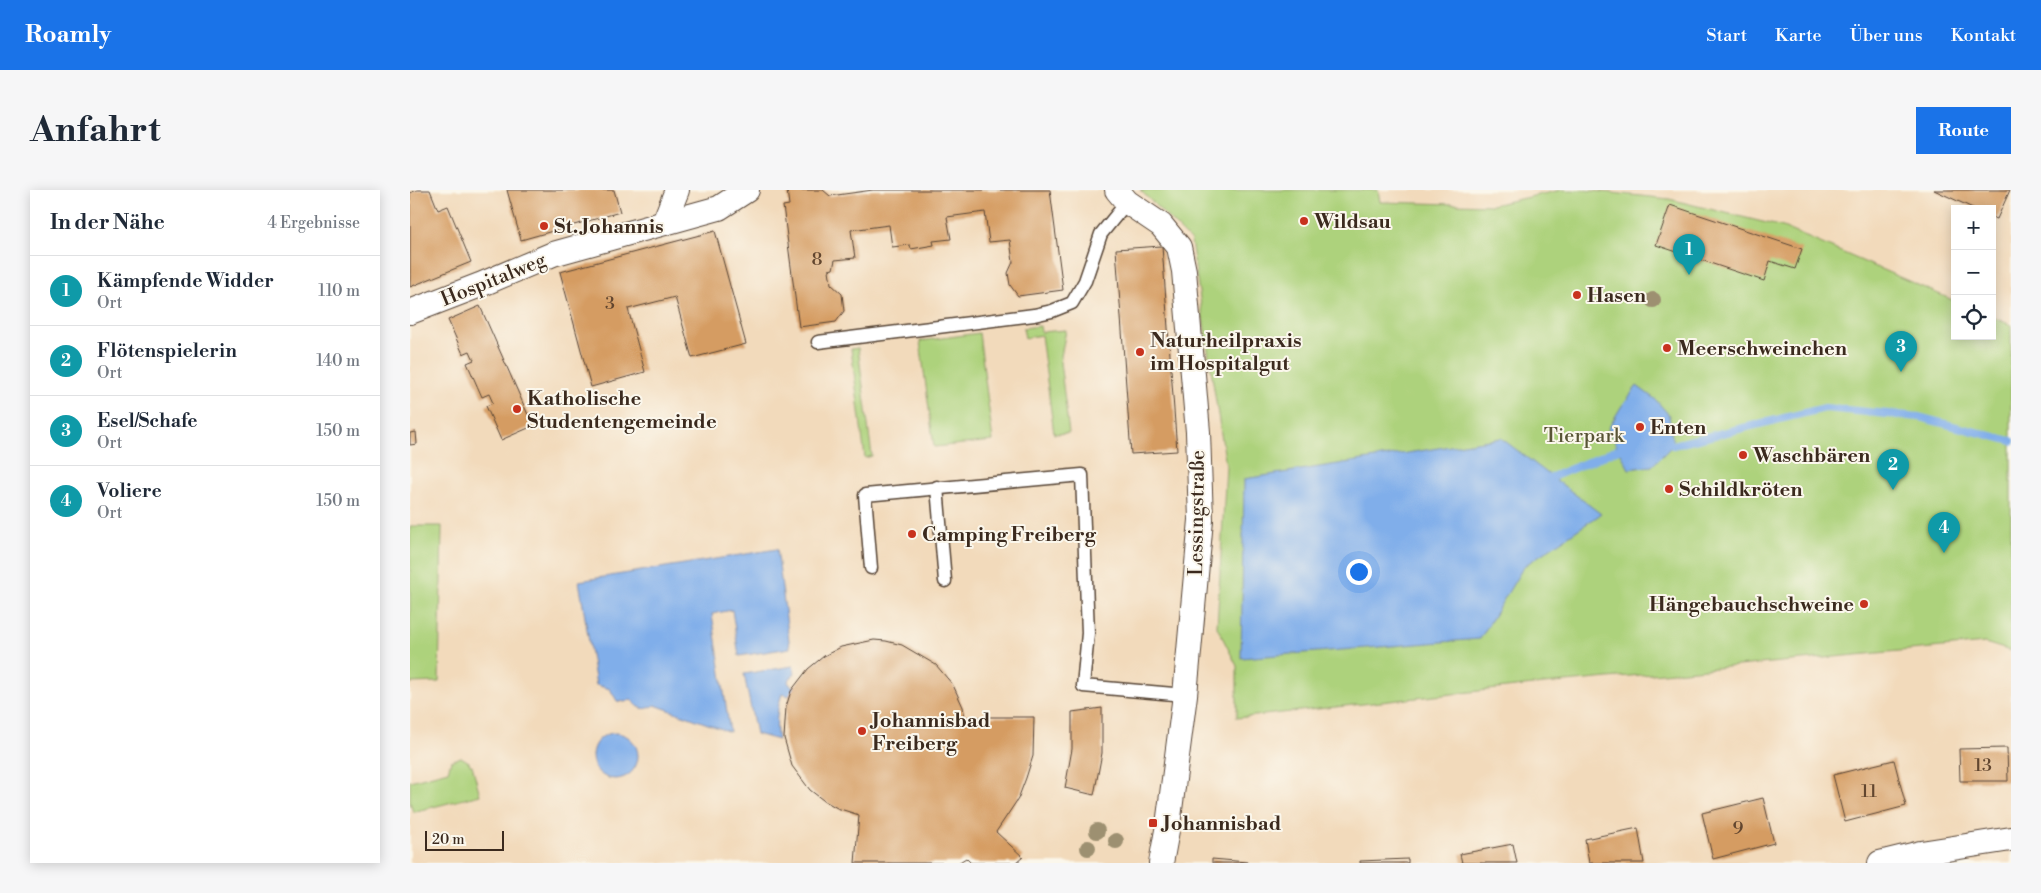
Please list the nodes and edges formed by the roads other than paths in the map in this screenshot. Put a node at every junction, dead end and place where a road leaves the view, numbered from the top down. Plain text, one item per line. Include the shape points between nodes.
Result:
1 (677, 190) edge
2 (747, 190) edge
3 (1122, 196) edge
4 (664, 223) junction
5 (410, 312) edge
6 (818, 342) dead end
7 (938, 487) junction
8 (871, 568) dead end
9 (945, 581) dead end
10 (1185, 695) junction
11 (2011, 839) edge
12 (1161, 863) edge
13 (1880, 863) edge

1 - 4 street
2 - 4 street, Hospitalweg via 719,208
3 - 6 lane via 1101,234 1085,281 1072,303 1034,315
3 - 10 street, Lessingstraße via 1161,225 1179,247 1184,271 1198,432 1200,520
4 - 5 street, Hospitalweg via 553,254
7 - 8 lane via 865,494
7 - 9 lane
7 - 10 lane via 1082,475 1088,633 1083,686
10 - 12 street, Lessingstraße
11 - 13 street via 1920,853

